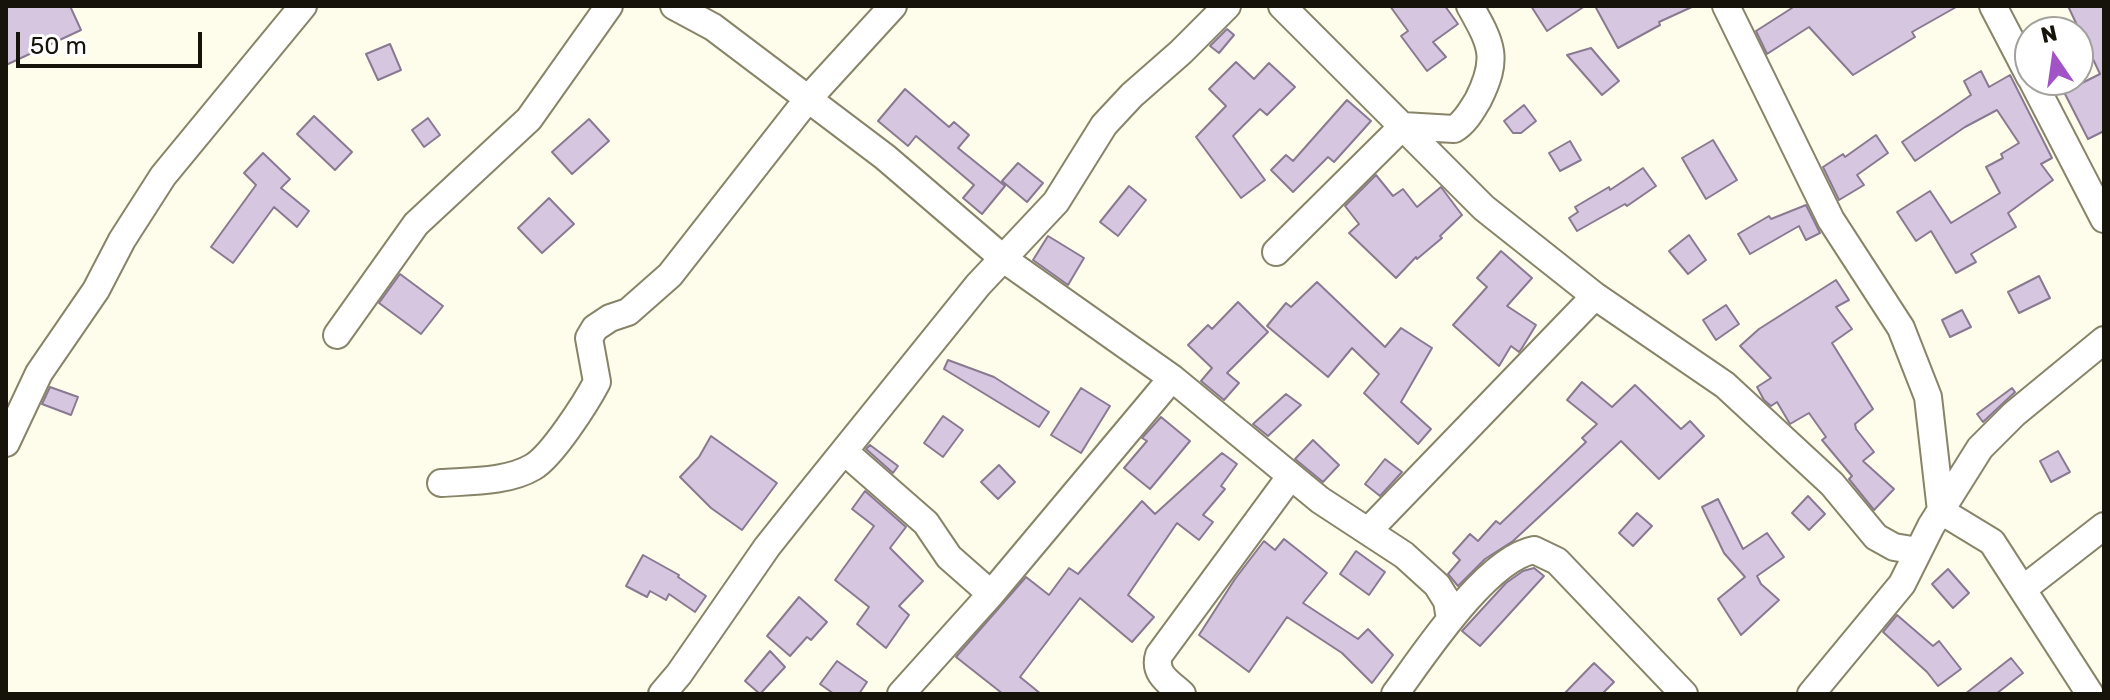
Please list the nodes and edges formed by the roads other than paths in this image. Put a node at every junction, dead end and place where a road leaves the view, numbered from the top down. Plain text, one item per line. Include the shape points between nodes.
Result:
1 (303, 6) edge
2 (609, 6) edge
3 (674, 6) edge
4 (893, 6) edge
5 (1227, 6) edge
6 (1282, 6) edge
7 (1470, 6) edge
8 (1726, 6) edge
9 (1993, 6) edge
10 (2014, 46) edge
11 (2040, 96) edge
12 (807, 100) junction
13 (1403, 126) junction
14 (2104, 219) edge
15 (1276, 252) dead end
16 (1005, 260) junction
17 (1595, 296) junction
18 (337, 335) dead end
19 (2104, 340) edge
20 (1172, 378) junction
21 (6, 443) edge
22 (846, 453) junction
23 (1290, 477) junction
24 (441, 483) dead end
25 (1941, 511) junction
26 (2104, 526) edge
27 (1369, 530) junction
28 (1918, 551) junction
29 (2023, 589) junction
30 (991, 594) junction
31 (1450, 619) junction
32 (662, 694) edge
33 (901, 694) edge
34 (1182, 694) edge
35 (1395, 694) edge
36 (1684, 694) edge
37 (1811, 694) edge
38 (2090, 694) edge

1 - 21 street via 163,176 96,290 39,373
2 - 18 street via 529,119 416,224
3 - 12 street via 713,27
4 - 12 street
5 - 16 street via 1104,125 1056,202
6 - 13 street
7 - 13 street via 1491,50 1492,66 1474,107 1454,129
8 - 25 street via 1831,220 1901,328 1928,397
9 - 10 street
11 - 14 street
12 - 16 street via 885,157
12 - 24 street via 670,275 628,312 595,328 589,338 597,382 548,454 517,473
13 - 15 street
13 - 17 street via 1484,208
16 - 20 street
16 - 22 street via 978,285
17 - 27 street
17 - 28 street via 1725,385 1832,484 1876,537
19 - 25 street via 1980,448
20 - 23 street
20 - 30 street
22 - 30 street via 926,523 949,557
22 - 32 street via 767,547
23 - 27 street
23 - 34 street via 1159,655 1161,675
25 - 28 street
25 - 29 street via 1992,542
26 - 29 street
27 - 31 street via 1437,585
28 - 37 street via 1902,584
29 - 38 street
30 - 33 street
31 - 35 street
31 - 36 street via 1511,559 1542,552 1557,561

